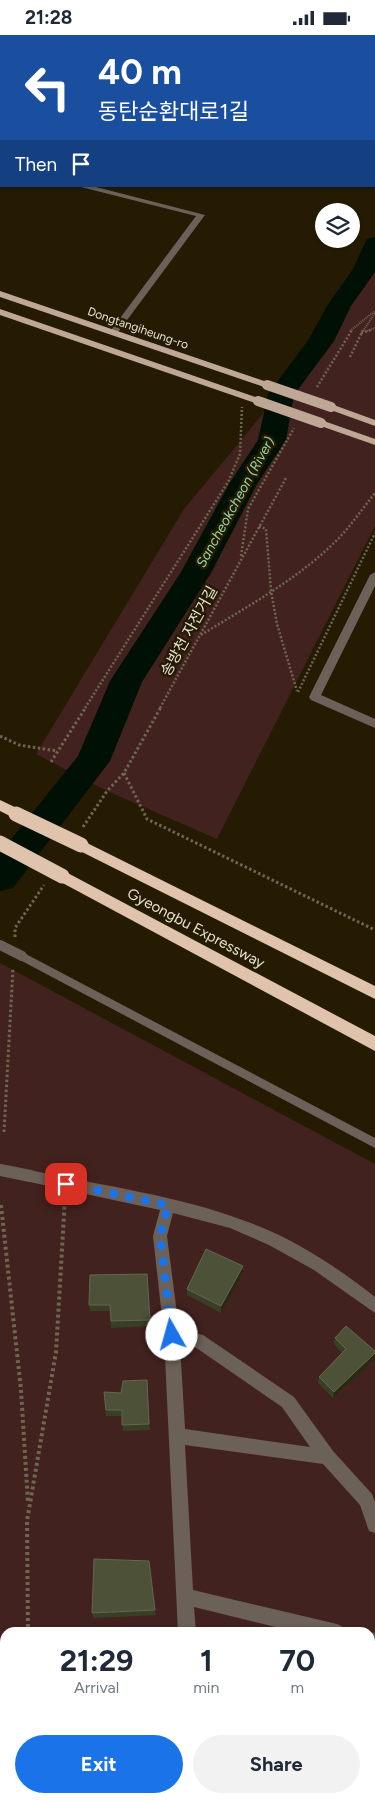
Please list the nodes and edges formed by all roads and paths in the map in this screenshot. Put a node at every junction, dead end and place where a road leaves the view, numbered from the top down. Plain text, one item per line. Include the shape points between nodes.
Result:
1 (85, 187) edge
2 (0, 294) edge
3 (0, 313) edge
4 (375, 313) edge
5 (375, 329) edge
6 (113, 333) junction
7 (361, 333) junction
8 (350, 357) dead end
9 (242, 407) dead end
10 (375, 423) edge
11 (375, 442) edge
12 (286, 478) dead end
13 (375, 493) edge
14 (259, 526) junction
15 (375, 533) edge
16 (375, 575) edge
17 (271, 591) junction
18 (199, 637) junction
19 (375, 724) edge
20 (0, 737) edge
21 (57, 751) junction
22 (51, 762) dead end
23 (124, 773) junction
24 (107, 791) dead end
25 (0, 805) edge
26 (0, 843) edge
27 (15, 928) dead end
28 (375, 930) edge
29 (15, 938) dead end
30 (0, 945) edge
31 (13, 967) dead end
32 (375, 993) edge
33 (375, 1044) edge
34 (4, 1132) dead end
35 (375, 1143) edge
36 (0, 1170) edge
37 (66, 1184) junction
38 (1, 1205) edge
39 (168, 1205) junction
40 (0, 1219) edge
41 (375, 1306) edge
42 (172, 1335) junction
43 (178, 1437) junction
44 (327, 1457) junction
45 (29, 1508) junction
46 (375, 1525) edge
47 (186, 1596) junction
48 (28, 1627) edge
49 (187, 1627) edge
50 (313, 1627) edge

1 - 6 street via 201,215
2 - 6 main road, Dongtangiheung-ro
3 - 11 main road, bridge
4 - 7 path
5 - 7 path
6 - 10 main road, Dongtangiheung-ro, bridge
7 - 8 path
9 - 21 path via 240,454 228,482
12 - 14 path, 송방천 자전거길
13 - 17 path via 339,537 304,568
14 - 17 path via 266,529
14 - 18 path, 송방천 자전거길
15 - 17 path via 298,692 277,624
16 - 19 street via 315,697
17 - 18 path
18 - 23 path, 송방천 자전거길
20 - 21 path via 19,745
21 - 22 path
23 - 24 path, 송방천 자전거길
23 - 28 path via 147,819
25 - 32 highway, Gyeongbu Expressway, bridge
26 - 33 highway, Gyeongbu Expressway, bridge
27 - 29 path
30 - 35 lane, bridge
31 - 34 path
36 - 37 street, bridge
37 - 39 street
37 - 45 path via 56,1352
38 - 40 path
38 - 45 path via 21,1390
39 - 41 street via 258,1232 328,1271
39 - 42 street via 160,1236
42 - 43 street
42 - 44 street via 198,1340 288,1401
43 - 44 street
43 - 47 street
44 - 46 street via 366,1500
45 - 48 path via 26,1521
47 - 49 street
47 - 50 street

